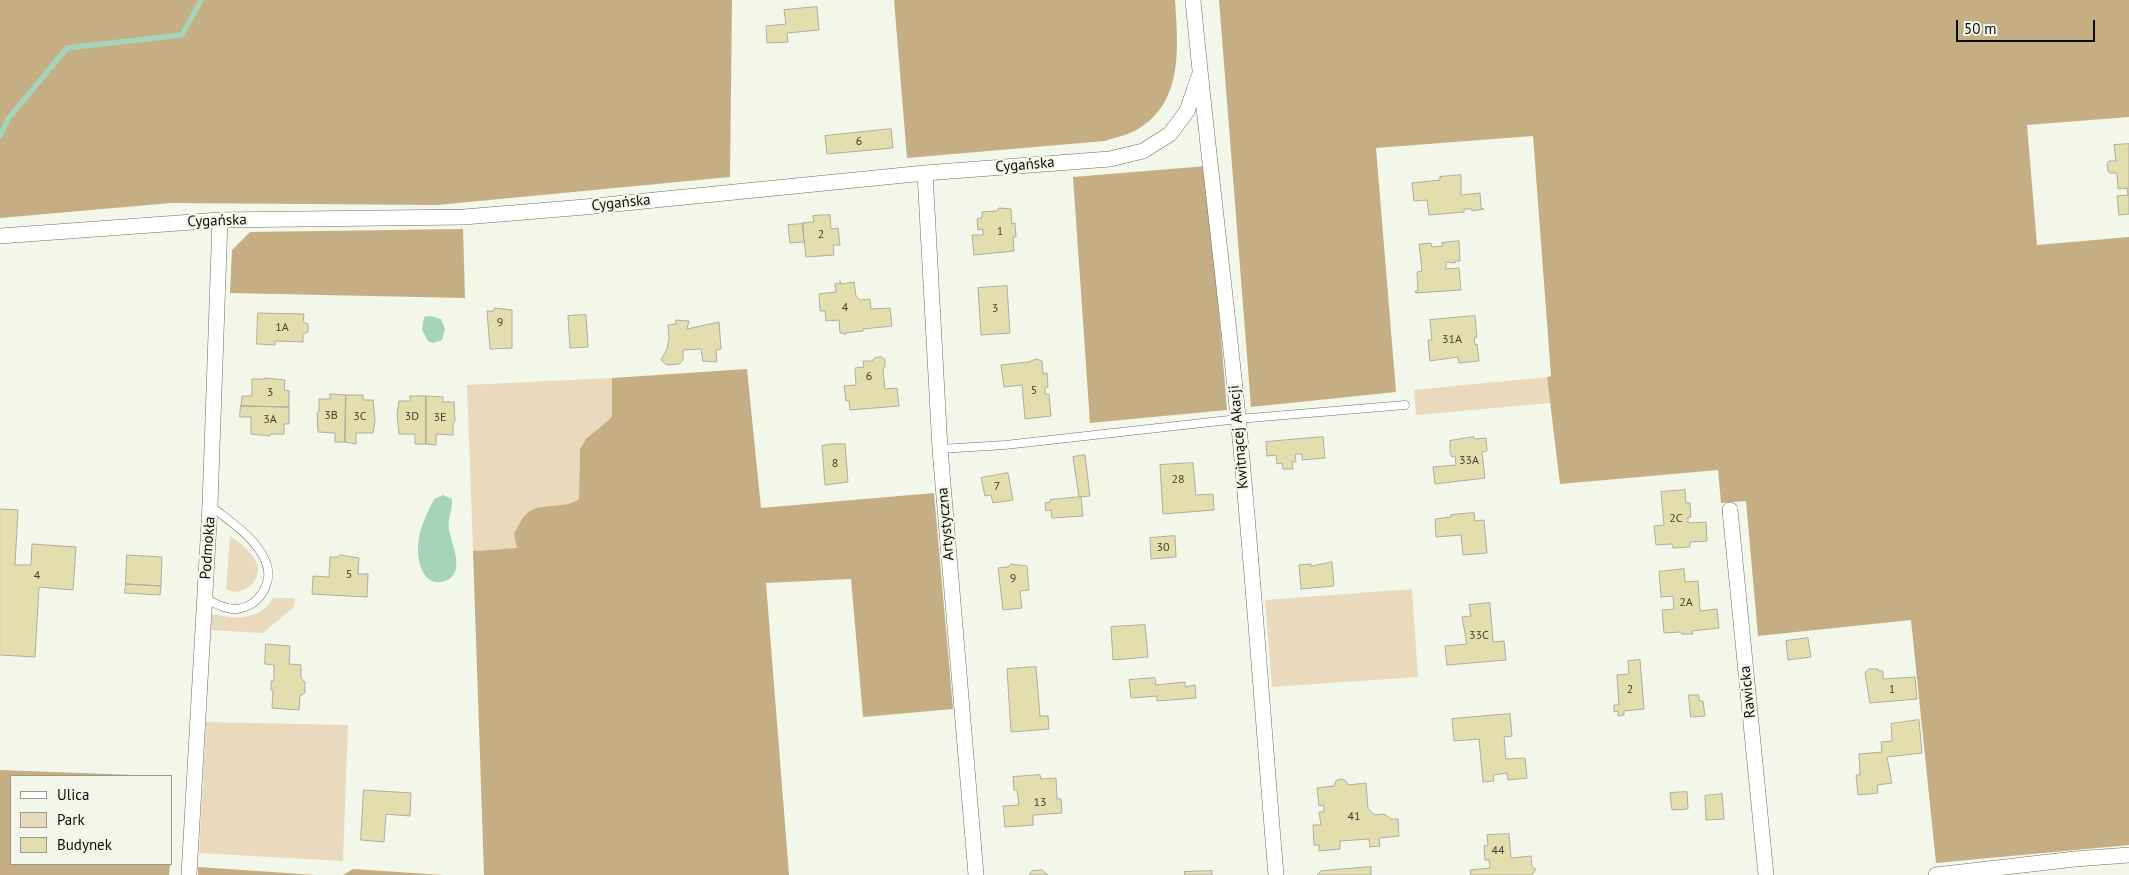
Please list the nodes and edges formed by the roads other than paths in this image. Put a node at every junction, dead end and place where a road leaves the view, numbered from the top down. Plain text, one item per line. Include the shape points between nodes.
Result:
1 (1193, 0) edge
2 (1199, 76) junction
3 (925, 173) junction
4 (220, 220) junction
5 (0, 236) edge
6 (1405, 404) dead end
7 (1238, 419) junction
8 (940, 449) junction
9 (210, 505) junction
10 (1730, 510) dead end
11 (205, 598) junction
12 (2129, 855) edge
13 (189, 875) edge
14 (976, 875) edge
15 (1276, 875) edge
16 (1766, 875) edge
17 (1936, 875) edge

1 - 2 street, Kwitnącej Akacji
2 - 3 street, Cygańska via 1187,111 1170,134 1143,151 1110,159
2 - 7 street, Kwitnącej Akacji
3 - 4 street, Cygańska via 464,217
3 - 8 street, Artystyczna
4 - 5 street, Cygańska
4 - 9 street, Podmokła
6 - 7 lane
7 - 8 lane via 1005,445
7 - 15 street, Kwitnącej Akacji
8 - 14 street, Artystyczna
9 - 11 street, Podmokła
9 - 11 lane via 256,544 266,560 269,573 264,591 247,606 236,609 220,606
10 - 16 street, Rawicka
11 - 13 street, Podmokła
12 - 17 street

